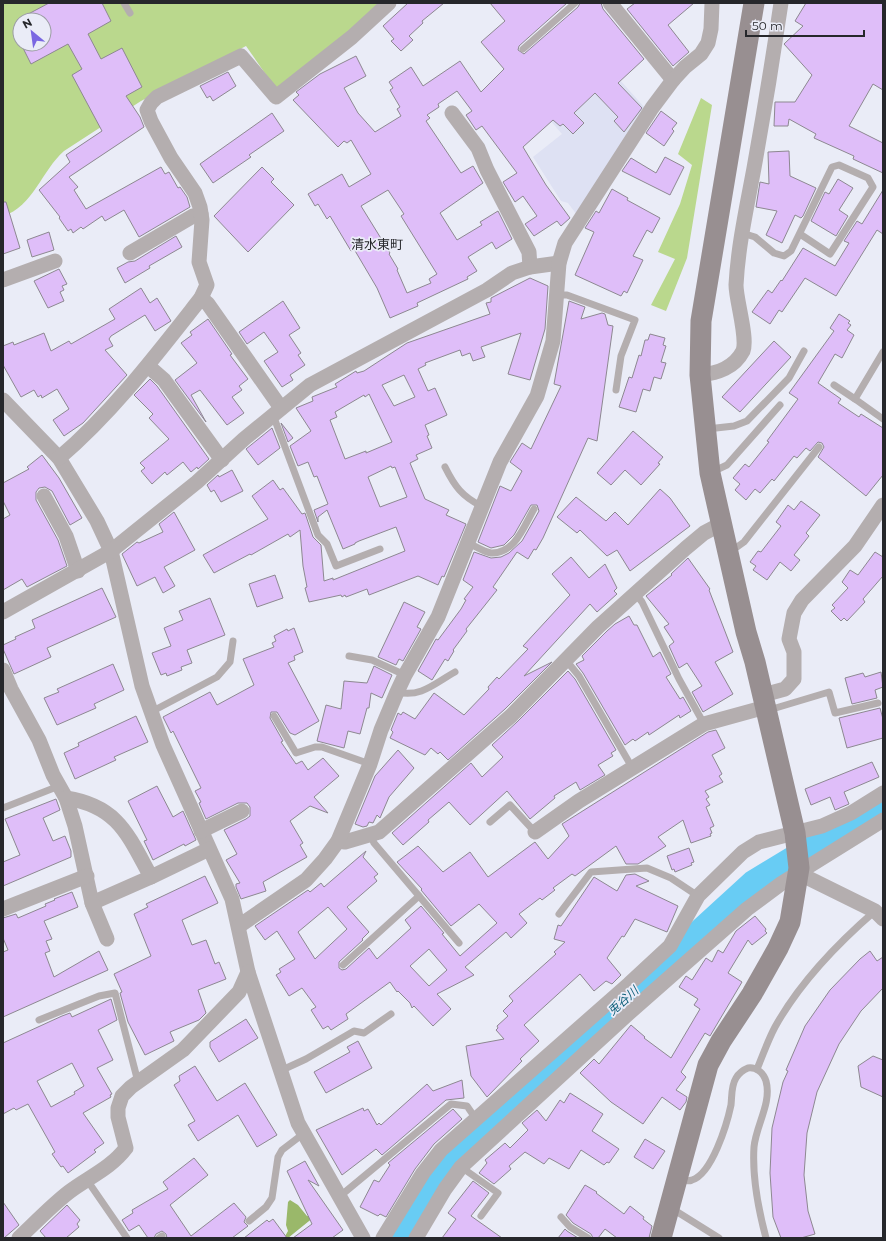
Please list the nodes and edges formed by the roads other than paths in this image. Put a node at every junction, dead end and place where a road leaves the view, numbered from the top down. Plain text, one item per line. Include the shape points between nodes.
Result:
1 (124, 3) edge
2 (389, 3) edge
3 (575, 3) edge
4 (610, 3) edge
5 (712, 3) edge
6 (754, 3) edge
7 (781, 3) edge
8 (130, 13) dead end
9 (523, 49) dead end
10 (673, 80) junction
11 (452, 113) dead end
12 (202, 214) junction
13 (742, 233) junction
14 (800, 234) junction
15 (130, 253) dead end
16 (55, 261) dead end
17 (559, 263) junction
18 (530, 267) junction
19 (3, 280) edge
20 (558, 295) junction
21 (201, 298) junction
22 (804, 351) dead end
23 (883, 352) edge
24 (148, 366) junction
25 (700, 375) junction
26 (834, 385) dead end
27 (616, 390) dead end
28 (855, 399) junction
29 (3, 400) edge
30 (780, 405) dead end
31 (277, 412) junction
32 (883, 419) edge
33 (705, 429) junction
34 (819, 447) dead end
35 (58, 458) junction
36 (222, 460) junction
37 (445, 467) dead end
38 (710, 473) junction
39 (44, 496) dead end
40 (883, 505) edge
41 (481, 506) junction
42 (534, 509) dead end
43 (721, 524) junction
44 (468, 543) junction
45 (380, 549) dead end
46 (111, 551) junction
47 (728, 554) junction
48 (78, 571) junction
49 (635, 593) junction
50 (3, 612) edge
51 (233, 641) dead end
52 (349, 656) dead end
53 (565, 659) junction
54 (3, 670) edge
55 (455, 672) dead end
56 (404, 675) junction
57 (397, 692) junction
58 (878, 702) dead end
59 (765, 704) junction
60 (151, 712) junction
61 (274, 716) dead end
62 (704, 724) junction
63 (370, 764) junction
64 (633, 769) junction
65 (62, 792) junction
66 (883, 793) edge
67 (3, 808) edge
68 (242, 811) dead end
69 (883, 820) edge
70 (490, 822) dead end
71 (201, 831) junction
72 (535, 832) joint
73 (370, 836) junction
74 (338, 841) junction
75 (209, 850) junction
76 (797, 856) junction
77 (87, 876) junction
78 (151, 877) junction
79 (420, 896) junction
80 (698, 896) junction
81 (92, 903) junction
82 (3, 909) edge
83 (559, 914) dead end
84 (879, 915) edge
85 (239, 926) junction
86 (107, 939) dead end
87 (459, 943) dead end
88 (343, 965) dead end
89 (248, 972) junction
90 (391, 1014) dead end
91 (39, 1020) dead end
92 (757, 1069) junction
93 (280, 1071) junction
94 (138, 1082) junction
95 (476, 1119) junction
96 (303, 1134) junction
97 (461, 1167) junction
98 (87, 1180) junction
99 (677, 1180) junction
100 (339, 1197) junction
101 (669, 1207) junction
102 (481, 1216) dead end
103 (561, 1217) dead end
104 (249, 1221) dead end
105 (360, 1237) edge
106 (19, 1238) edge
107 (127, 1238) edge
108 (384, 1238) edge
109 (416, 1238) edge
110 (588, 1238) edge
111 (661, 1238) edge
112 (719, 1238) edge
113 (766, 1238) edge

1 - 8 lane
2 - 12 street via 352,37 276,97 241,56 158,97 151,103 147,110 151,122 195,193
3 - 9 lane
4 - 10 street
5 - 10 street via 708,43
6 - 25 street via 700,320
7 - 13 street
10 - 17 street via 652,108 565,243
11 - 18 street via 478,148 530,252
12 - 15 street via 193,216
12 - 21 street via 199,262 207,285
13 - 14 lane via 755,237 774,253 784,256 791,251
13 - 25 street via 736,285 744,338 743,349 728,367 716,373
14 - 14 lane via 832,167 838,165 868,178 873,187 830,254
16 - 19 street
17 - 18 street
17 - 20 street
18 - 31 street via 512,273 487,290 310,385
20 - 27 lane via 567,295 635,320 622,356
20 - 41 street via 553,341 537,396 500,462
21 - 24 street
21 - 31 street via 208,304
22 - 33 lane via 789,378 747,421 734,426
23 - 28 lane
24 - 35 street via 75,444
24 - 36 street via 164,380
25 - 33 street
26 - 28 lane
28 - 32 lane
29 - 35 street
30 - 38 lane via 727,465
31 - 36 street
31 - 45 lane via 318,535 327,544 336,566
33 - 38 street
34 - 47 lane via 744,542
35 - 46 street via 97,521
36 - 46 street
37 - 41 lane via 465,498
38 - 43 street
39 - 48 street via 66,536
40 - 59 street via 855,546 802,600 794,613 789,639 794,652 794,679
41 - 44 street
42 - 44 lane via 513,546 490,553
43 - 47 street
43 - 49 street via 704,533
44 - 56 street via 438,617
46 - 48 street
46 - 60 street via 142,686
47 - 59 street
48 - 50 street
49 - 53 street
49 - 62 lane
51 - 60 lane via 230,662 217,677
52 - 56 lane via 372,660
53 - 64 lane via 579,676
53 - 73 street via 549,680 511,716 379,832
54 - 65 street
55 - 57 lane via 418,693 408,695
56 - 57 street
57 - 63 street
58 - 59 lane via 835,713 829,692
59 - 62 street
59 - 76 street
60 - 71 street
61 - 63 lane via 296,753 322,747
62 - 64 street
63 - 74 street
64 - 72 street via 579,801
65 - 67 lane
65 - 77 street via 76,826
65 - 78 street via 104,810 119,823
66 - 76 street via 851,813 822,826
68 - 71 street
69 - 76 street
70 - 72 lane via 510,805
71 - 75 street
73 - 74 street via 346,842
73 - 79 lane
74 - 85 street via 306,880
75 - 78 street
75 - 85 street via 232,899
76 - 80 street via 759,842 743,852
76 - 84 street
76 - 97 street via 764,895 629,1013
76 - 99 street via 790,922 752,994 708,1065
77 - 81 street
77 - 82 street
78 - 81 street
79 - 87 lane
79 - 88 lane
80 - 83 lane via 671,878 647,868 591,872
80 - 95 street via 670,946
81 - 86 street
84 - 92 lane via 841,942 810,976 775,1026
85 - 89 street
89 - 93 street
89 - 94 street via 239,992 183,1050
90 - 93 lane via 364,1033 354,1031
91 - 94 lane via 99,996 115,993
92 - 99 lane via 748,1068 736,1077 724,1132 712,1158 691,1181
92 - 113 lane via 763,1074 767,1092 754,1145 757,1204
93 - 96 street
94 - 98 street via 122,1096 118,1108 126,1148 108,1166
95 - 100 lane via 467,1106 451,1104
95 - 108 street via 441,1150 424,1172
96 - 100 street
96 - 104 lane via 282,1150 278,1157 272,1198 266,1207
97 - 102 lane via 498,1193
97 - 109 street
98 - 106 street via 60,1200
98 - 107 lane
99 - 101 street
100 - 105 street
101 - 111 street
101 - 112 lane
103 - 110 lane via 570,1227

